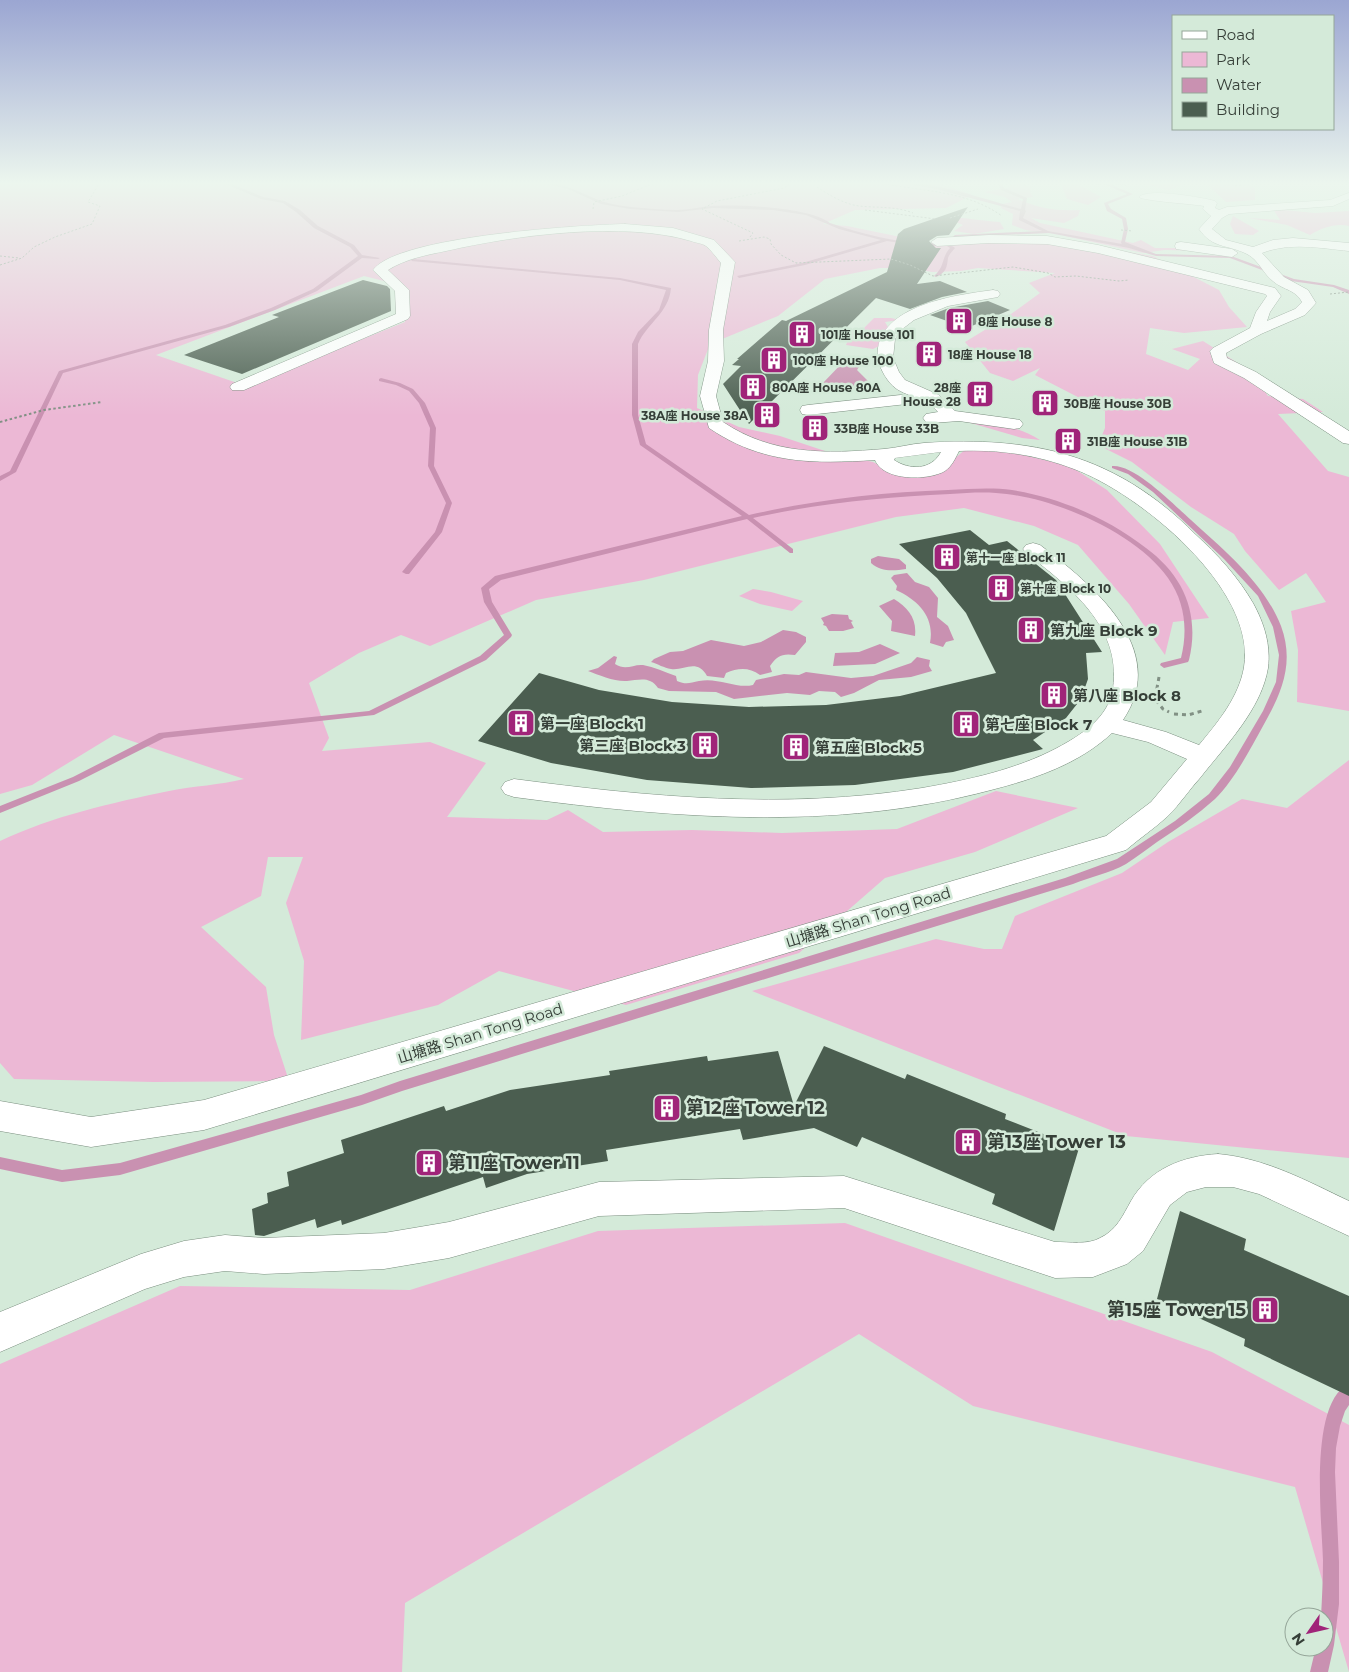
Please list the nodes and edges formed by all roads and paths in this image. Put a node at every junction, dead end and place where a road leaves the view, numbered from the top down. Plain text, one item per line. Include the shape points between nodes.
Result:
1 (16, 260) edge
2 (398, 260) edge
3 (727, 260) edge
4 (1145, 260) edge
5 (1250, 260) edge
6 (1261, 260) edge
7 (0, 265) edge
8 (1267, 266) junction
9 (956, 286) dead end
10 (1349, 292) edge
11 (993, 294) dead end
12 (1322, 294) dead end
13 (970, 297) junction
14 (1256, 331) junction
15 (238, 386) dead end
16 (902, 393) junction
17 (102, 402) dead end
18 (808, 410) dead end
19 (940, 417) junction
20 (0, 422) edge
21 (1014, 424) dead end
22 (1349, 440) edge
23 (959, 446) junction
24 (1033, 549) dead end
25 (1159, 676) dead end
26 (1202, 711) dead end
27 (1114, 714) junction
28 (1209, 749) junction
29 (514, 788) dead end
30 (0, 1116) edge
31 (1349, 1219) edge
32 (0, 1332) edge

1 - 7 path
2 - 15 street via 380,270 402,290 403,316
3 - 23 street via 716,330 716,361 708,396 715,424 744,442 774,451 814,456 888,454 884,461 891,467 918,473 942,464
4 - 14 street via 1263,288 1274,296
5 - 8 street
6 - 8 street
8 - 14 street via 1279,280 1297,287 1309,303 1300,312
9 - 13 street
10 - 12 path
11 - 13 street
13 - 16 street via 910,316 888,336 885,360
14 - 22 street via 1218,351 1220,360 1250,375
16 - 18 street
16 - 19 street via 914,410
17 - 20 path via 44,410
19 - 21 street via 988,419
19 - 23 street via 958,432
23 - 28 street, 山塘路 Shan Tong Road via 995,445 1056,457 1110,478 1154,507 1224,575 1247,610 1254,630 1256,668 1237,711
24 - 27 street via 1065,572 1113,627 1127,659 1128,682
25 - 26 path via 1155,698 1163,709 1188,716
27 - 28 street via 1157,737
27 - 29 street via 1080,747 1040,766 985,784 857,806 683,806
28 - 30 street, 山塘路 Shan Tong Road via 1162,807 1116,843 204,1115 91,1132
31 - 32 street via 1256,1176 1219,1170 1187,1174 1161,1188 1144,1211 1134,1235 1114,1251 1087,1260 1055,1260 844,1192 600,1199 449,1240 384,1251 264,1256 225,1253 184,1259 142,1272

